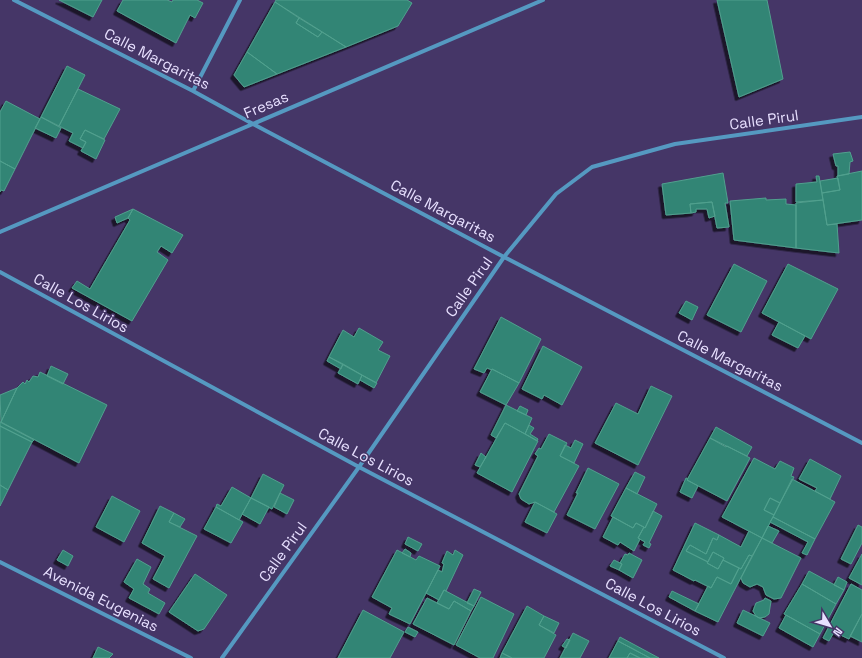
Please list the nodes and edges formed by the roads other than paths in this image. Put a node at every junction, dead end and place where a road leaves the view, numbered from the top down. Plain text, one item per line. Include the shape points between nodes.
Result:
1 (14, 0) edge
2 (240, 0) edge
3 (542, 0) edge
4 (193, 91) junction
5 (862, 117) edge
6 (253, 124) junction
7 (0, 232) edge
8 (504, 256) junction
9 (0, 272) edge
10 (862, 442) edge
11 (359, 467) junction
12 (0, 562) edge
13 (191, 658) edge
14 (222, 658) edge
15 (724, 658) edge

1 - 4 street, Calle Margaritas
2 - 4 street
3 - 6 street, Fresas
4 - 6 street, Calle Margaritas
5 - 8 street, Calle Pirul via 675,144 592,167 556,194
6 - 7 street, Fresas
6 - 8 street, Calle Margaritas
8 - 10 street, Calle Margaritas
8 - 11 street, Calle Pirul
9 - 11 street, Calle Los Lirios
11 - 14 street, Calle Pirul
11 - 15 street, Calle Los Lirios
12 - 13 street, Avenida Eugenias

